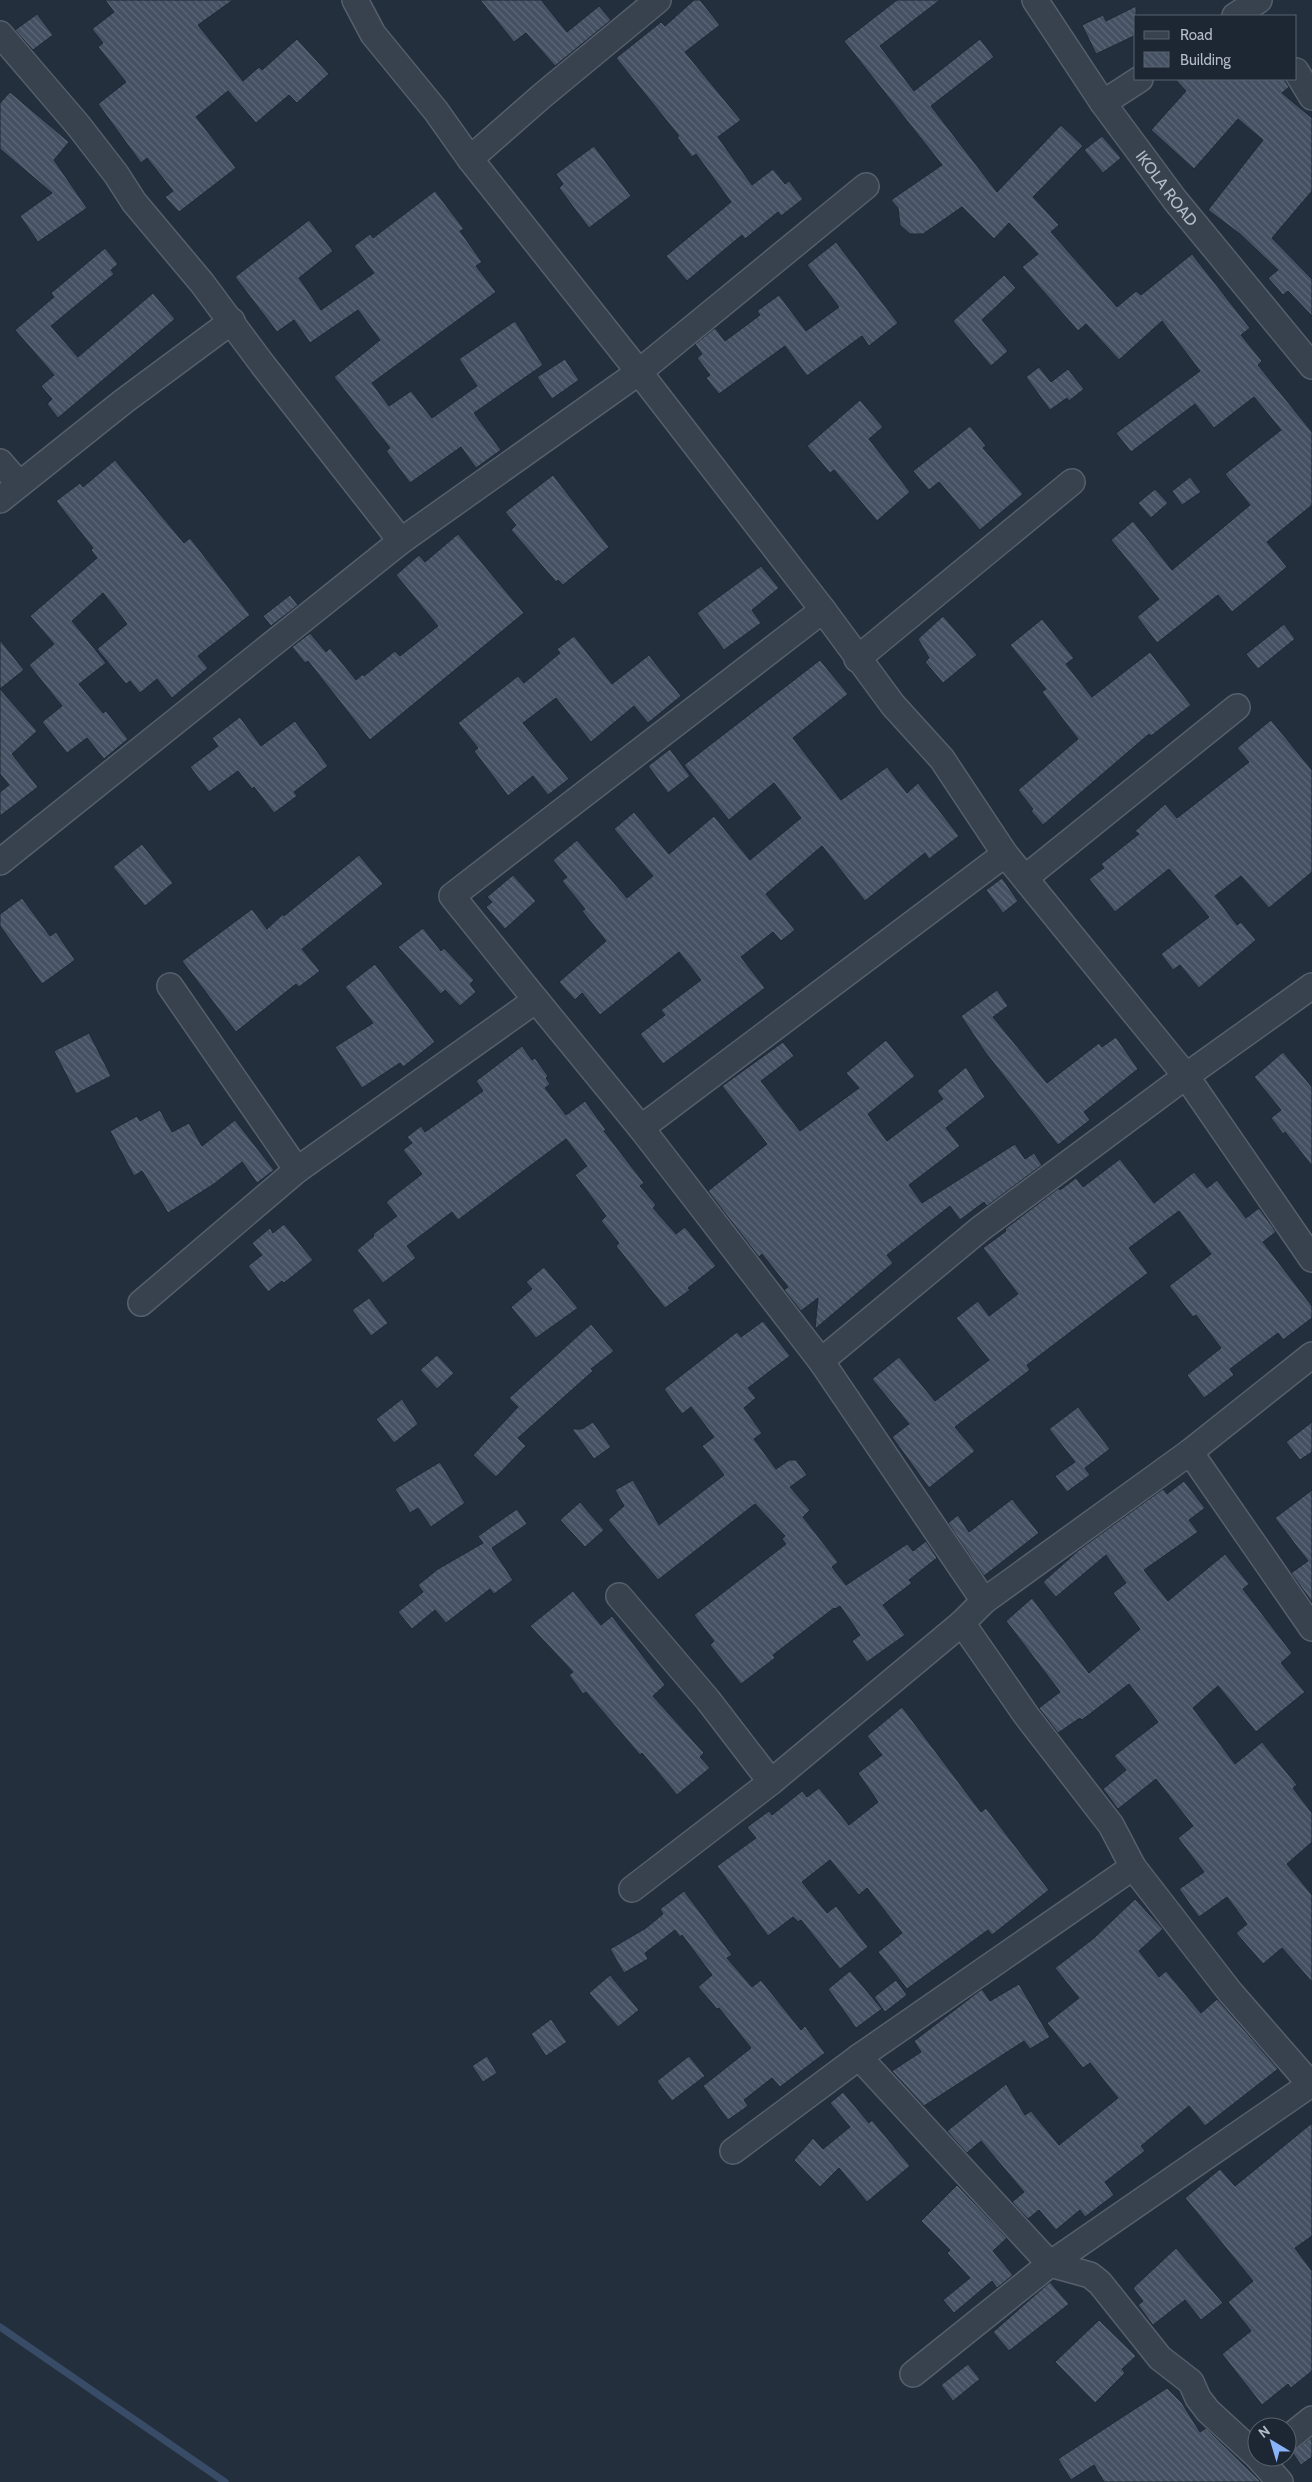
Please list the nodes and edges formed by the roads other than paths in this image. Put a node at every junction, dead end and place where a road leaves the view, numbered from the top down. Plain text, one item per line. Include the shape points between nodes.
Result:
1 (355, 0) edge
2 (658, 0) edge
3 (1035, 0) edge
4 (0, 34) edge
5 (1297, 73) edge
6 (1138, 80) edge
7 (1312, 97) edge
8 (1103, 103) junction
9 (470, 159) junction
10 (866, 186) dead end
11 (232, 321) junction
12 (1312, 366) edge
13 (639, 372) junction
14 (0, 462) edge
15 (1072, 482) dead end
16 (19, 484) junction
17 (0, 500) edge
18 (401, 541) junction
19 (823, 610) junction
20 (857, 658) junction
21 (1237, 707) dead end
22 (1005, 854) junction
23 (0, 862) edge
24 (1025, 878) junction
25 (170, 986) dead end
26 (1312, 986) edge
27 (536, 1000) junction
28 (1186, 1076) junction
29 (641, 1128) junction
30 (297, 1170) junction
31 (1312, 1259) edge
32 (141, 1303) dead end
33 (1312, 1355) edge
34 (821, 1361) junction
35 (1190, 1452) junction
36 (619, 1596) dead end
37 (984, 1601) junction
38 (962, 1623) junction
39 (1312, 1628) edge
40 (770, 1782) junction
41 (1134, 1867) junction
42 (632, 1890) dead end
43 (859, 2057) junction
44 (1311, 2085) edge
45 (732, 2151) dead end
46 (1050, 2264) junction
47 (914, 2374) dead end
48 (1312, 2419) edge
49 (1297, 2431) edge
50 (1247, 2446) edge
51 (1268, 2467) edge
52 (1280, 2482) edge

1 - 9 street via 373,34 436,111
2 - 9 street
3 - 8 street, IKOLA ROAD
4 - 11 street via 78,125 134,202
5 - 7 street
6 - 8 street
8 - 12 street, IKOLA ROAD via 1175,200
9 - 13 street
10 - 13 street
11 - 16 street
11 - 18 street
13 - 18 street
13 - 19 street
14 - 16 street
15 - 20 street
16 - 17 street
18 - 23 street
19 - 20 street
19 - 27 street via 452,896
20 - 22 street via 892,705 942,759
21 - 24 street
22 - 24 street
22 - 29 street
24 - 28 street
25 - 30 street
26 - 28 street
27 - 29 street
27 - 30 street
28 - 31 street
28 - 34 street via 980,1230
29 - 34 street
30 - 32 street
33 - 35 street
34 - 37 street
35 - 37 street
35 - 39 street
36 - 40 street via 708,1700
37 - 38 street
38 - 40 street
38 - 41 street via 1026,1715 1111,1825
40 - 42 street
41 - 43 street
41 - 44 street via 1230,1992
43 - 45 street
43 - 46 street
44 - 46 street
46 - 47 street
46 - 50 street via 1090,2275 1100,2283 1160,2358 1191,2382 1208,2411
48 - 49 street
51 - 52 street

